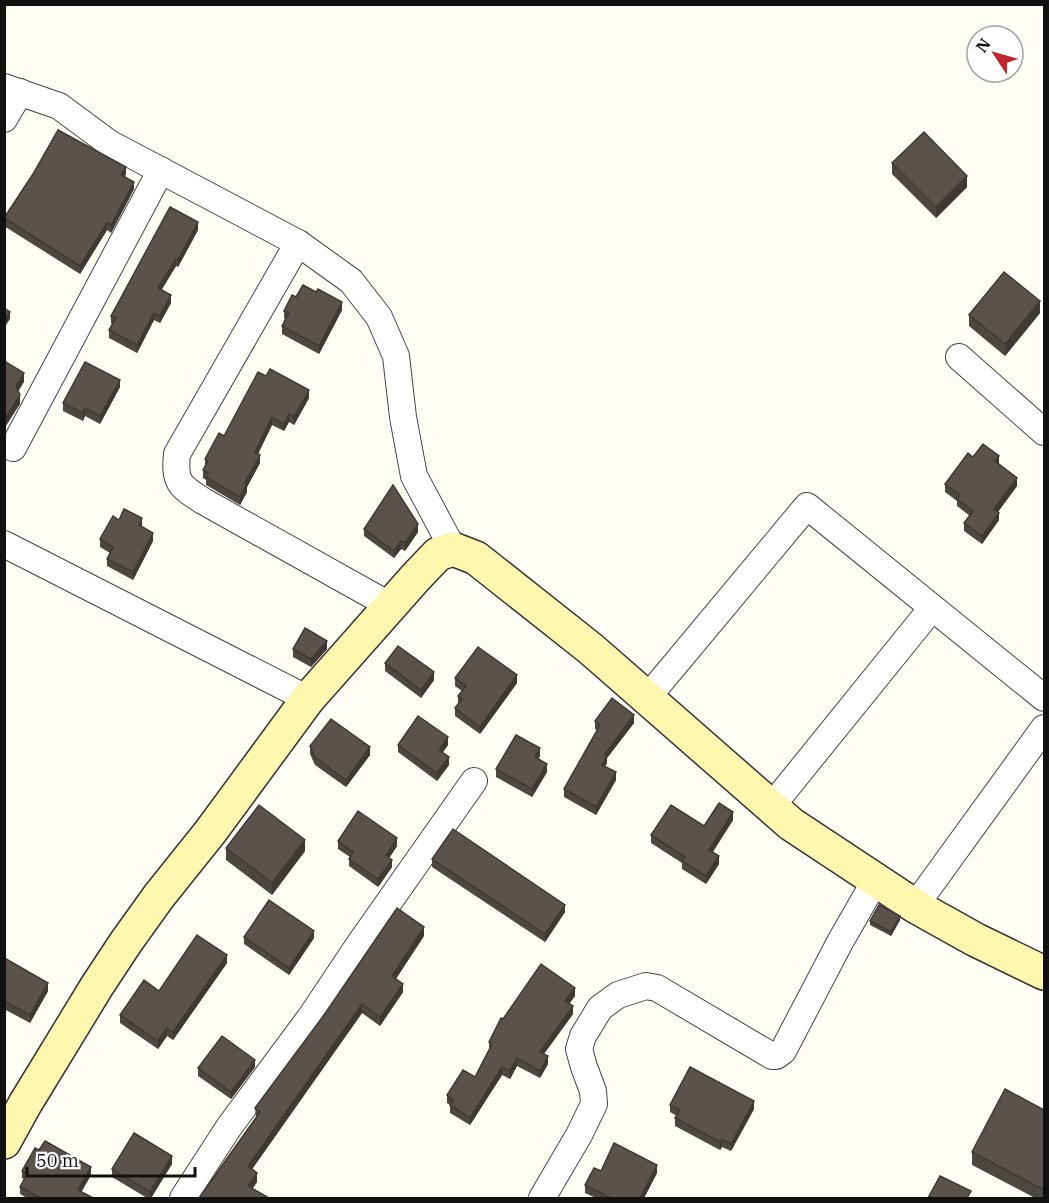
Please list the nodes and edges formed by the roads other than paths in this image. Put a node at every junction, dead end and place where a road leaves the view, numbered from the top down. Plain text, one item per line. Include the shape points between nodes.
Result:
1 (12, 90) edge
2 (4, 119) edge
3 (161, 170) junction
4 (298, 243) junction
5 (959, 357) dead end
6 (1044, 432) edge
7 (13, 448) dead end
8 (4, 544) edge
9 (453, 549) junction
10 (391, 606) junction
11 (932, 608) junction
12 (647, 698) junction
13 (1044, 698) edge
14 (308, 699) junction
15 (1044, 728) edge
16 (474, 781) dead end
17 (771, 807) junction
18 (875, 881) junction
19 (915, 906) junction
20 (1044, 974) edge
21 (4, 1142) edge
22 (183, 1198) edge
23 (542, 1198) edge

1 - 2 street
1 - 3 street via 59,106 109,143
3 - 4 street
3 - 7 street
4 - 9 street via 351,281 379,317 396,356 414,476
4 - 10 street via 177,454 175,471 183,487 203,501
5 - 6 street
8 - 14 street
9 - 10 main road via 438,554
9 - 12 main road via 476,558
10 - 14 main road
11 - 12 street via 807,506
11 - 13 street
11 - 17 street
12 - 17 main road
14 - 21 main road via 126,942
15 - 19 street
16 - 22 street
17 - 18 main road
18 - 19 main road
18 - 23 street via 783,1051 776,1056 657,988 634,989 600,1008 579,1049 594,1104
19 - 20 main road

